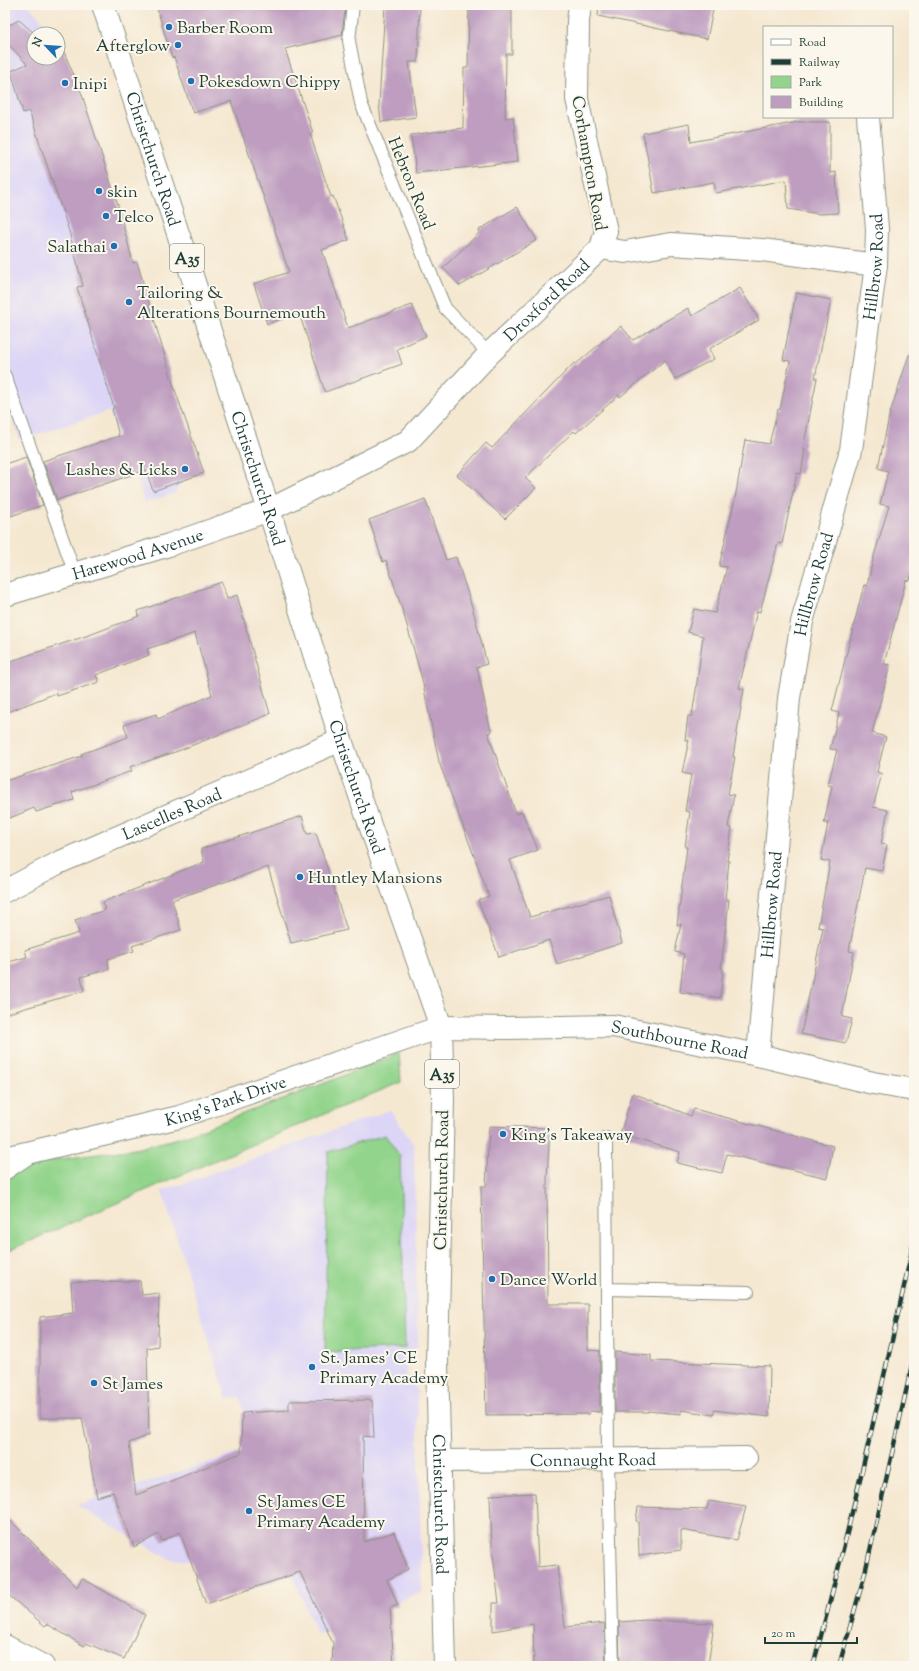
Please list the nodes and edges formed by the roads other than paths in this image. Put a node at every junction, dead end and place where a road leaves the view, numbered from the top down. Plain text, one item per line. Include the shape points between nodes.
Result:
1 (103, 5) edge
2 (353, 5) edge
3 (580, 5) edge
4 (868, 118) edge
5 (601, 248) junction
6 (876, 264) junction
7 (489, 354) junction
8 (5, 376) edge
9 (269, 510) junction
10 (75, 574) junction
11 (5, 595) edge
12 (341, 740) junction
13 (5, 891) edge
14 (441, 1027) junction
15 (758, 1055) junction
16 (914, 1090) edge
17 (606, 1138) dead end
18 (43, 1149) junction
19 (5, 1158) edge
20 (5, 1174) edge
21 (607, 1289) junction
22 (748, 1292) dead end
23 (746, 1458) dead end
24 (608, 1459) junction
25 (440, 1461) junction
26 (5, 1646) edge
27 (43, 1666) edge
28 (445, 1666) edge
29 (613, 1666) edge

1 - 9 street, Christchurch Road / A35
2 - 7 lane, Hebron Road via 349,42 361,103 445,308
3 - 5 street, Corhampton Road via 577,99 606,231
4 - 6 street, Hillbrow Road via 877,229
5 - 6 street, Droxford Road via 625,252 671,244 762,250
5 - 7 street, Droxford Road
6 - 15 street, Hillbrow Road via 851,450 802,622 789,698
7 - 9 street, Droxford Road via 408,441
8 - 10 lane
9 - 10 street, Harewood Avenue
9 - 12 street, Christchurch Road / A35
10 - 11 street, Harewood Avenue
12 - 13 street, Lascelles Road via 58,862
12 - 14 street, Christchurch Road / A35
14 - 15 street, Southbourne Road via 613,1026
14 - 18 street, King's Park Drive via 179,1117
14 - 25 street, Christchurch Road / A35 via 443,1100 437,1362
15 - 16 street, Southbourne Road via 873,1083
17 - 21 lane
18 - 19 street, King's Park Drive
18 - 20 lane
21 - 22 lane
21 - 24 lane
23 - 24 street, Connaught Road
24 - 25 street, Connaught Road
24 - 29 lane
25 - 28 street, Christchurch Road / A35
26 - 27 street

